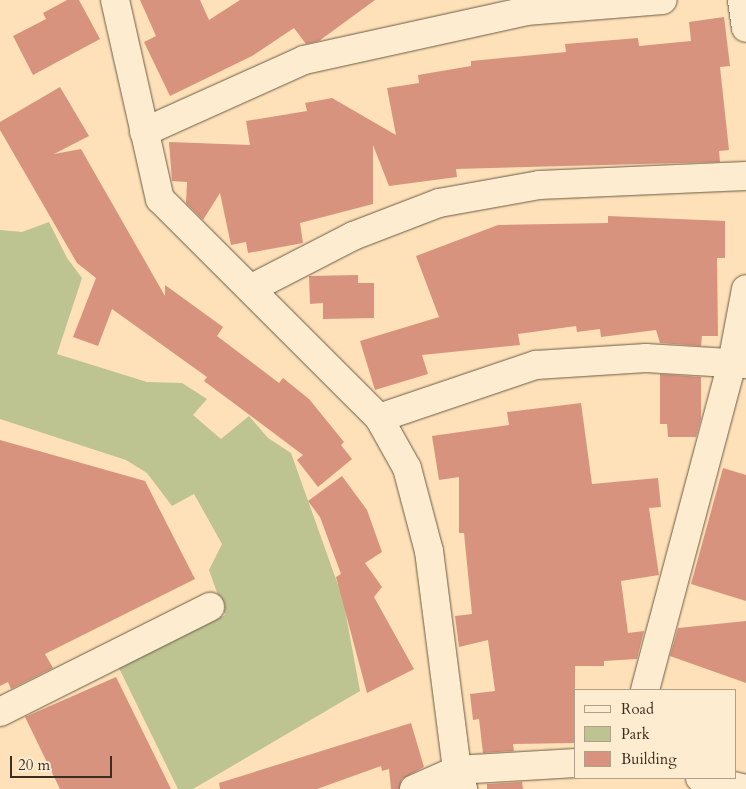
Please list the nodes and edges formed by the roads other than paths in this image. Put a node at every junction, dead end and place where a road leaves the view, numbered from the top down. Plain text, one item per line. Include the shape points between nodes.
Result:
1 (115, 0) edge
2 (663, 0) edge
3 (742, 0) edge
4 (525, 5) edge
5 (746, 28) edge
6 (144, 132) junction
7 (746, 176) edge
8 (252, 288) junction
9 (746, 289) edge
10 (739, 364) edge
11 (379, 418) junction
12 (210, 607) dead end
13 (645, 689) edge
14 (0, 712) edge
15 (574, 763) edge
16 (460, 779) edge
17 (704, 779) edge
18 (414, 789) edge
19 (746, 789) edge

1 - 6 street
2 - 4 street
3 - 5 street
4 - 6 street via 304,60
6 - 8 street via 160,199
7 - 8 street via 538,185 439,204 353,236
8 - 11 street
9 - 10 street
10 - 11 street via 646,358 536,365
10 - 13 street
11 - 16 street via 407,468 429,551
12 - 14 street
15 - 16 street
16 - 18 street
17 - 19 street

